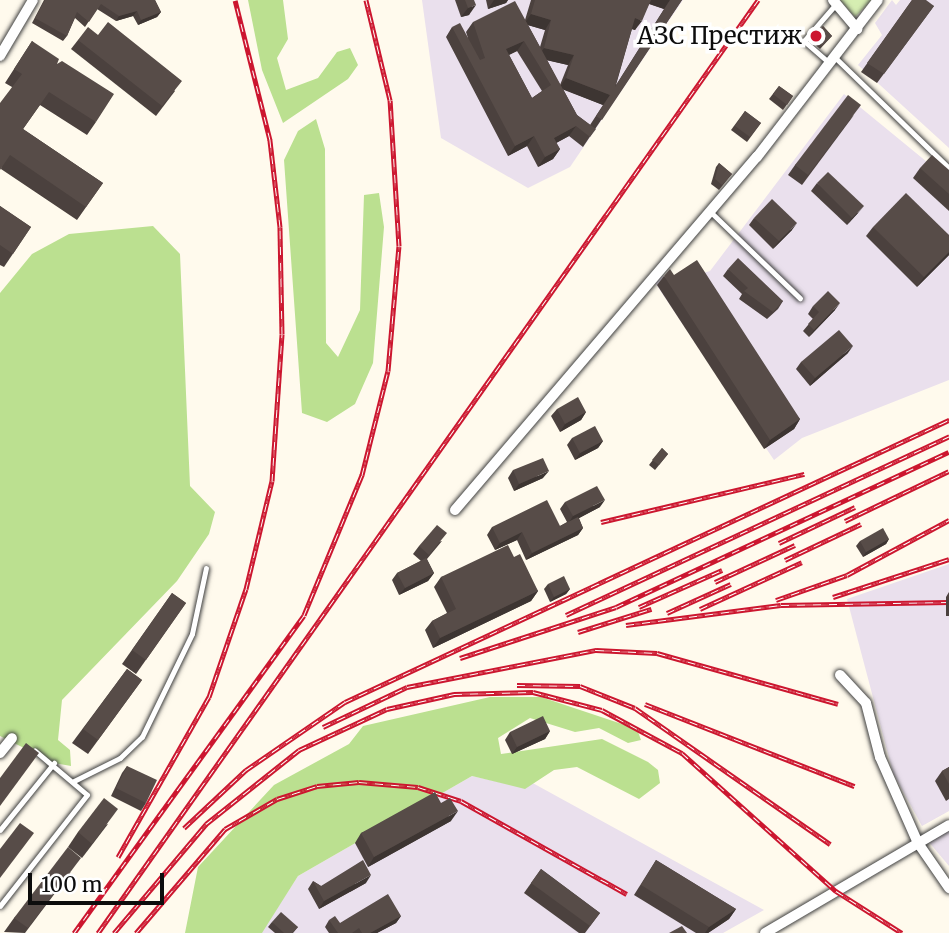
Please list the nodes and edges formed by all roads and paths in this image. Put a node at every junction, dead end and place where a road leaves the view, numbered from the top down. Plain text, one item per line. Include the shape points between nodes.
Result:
1 (33, 0) edge
2 (878, 0) edge
3 (835, 2) edge
4 (857, 29) junction
5 (0, 56) edge
6 (831, 59) junction
7 (949, 168) edge
8 (710, 212) junction
9 (800, 298) dead end
10 (455, 510) dead end
11 (206, 568) dead end
12 (840, 675) dead end
13 (12, 738) joint
14 (0, 753) edge
15 (54, 763) junction
16 (74, 781) junction
17 (949, 825) edge
18 (0, 831) edge
19 (918, 843) junction
20 (949, 888) edge
21 (0, 906) edge
22 (765, 933) edge

1 - 5 street
2 - 4 street
3 - 4 street
3 - 6 lane via 804,41
4 - 6 street
6 - 7 lane
6 - 8 street
8 - 9 lane
8 - 10 street
11 - 16 lane via 192,634 142,737 120,758
12 - 19 street via 866,703 880,757
13 - 14 street
13 - 15 lane
15 - 16 lane
15 - 18 lane
16 - 21 lane via 87,795
17 - 19 street
19 - 20 street
19 - 22 street

